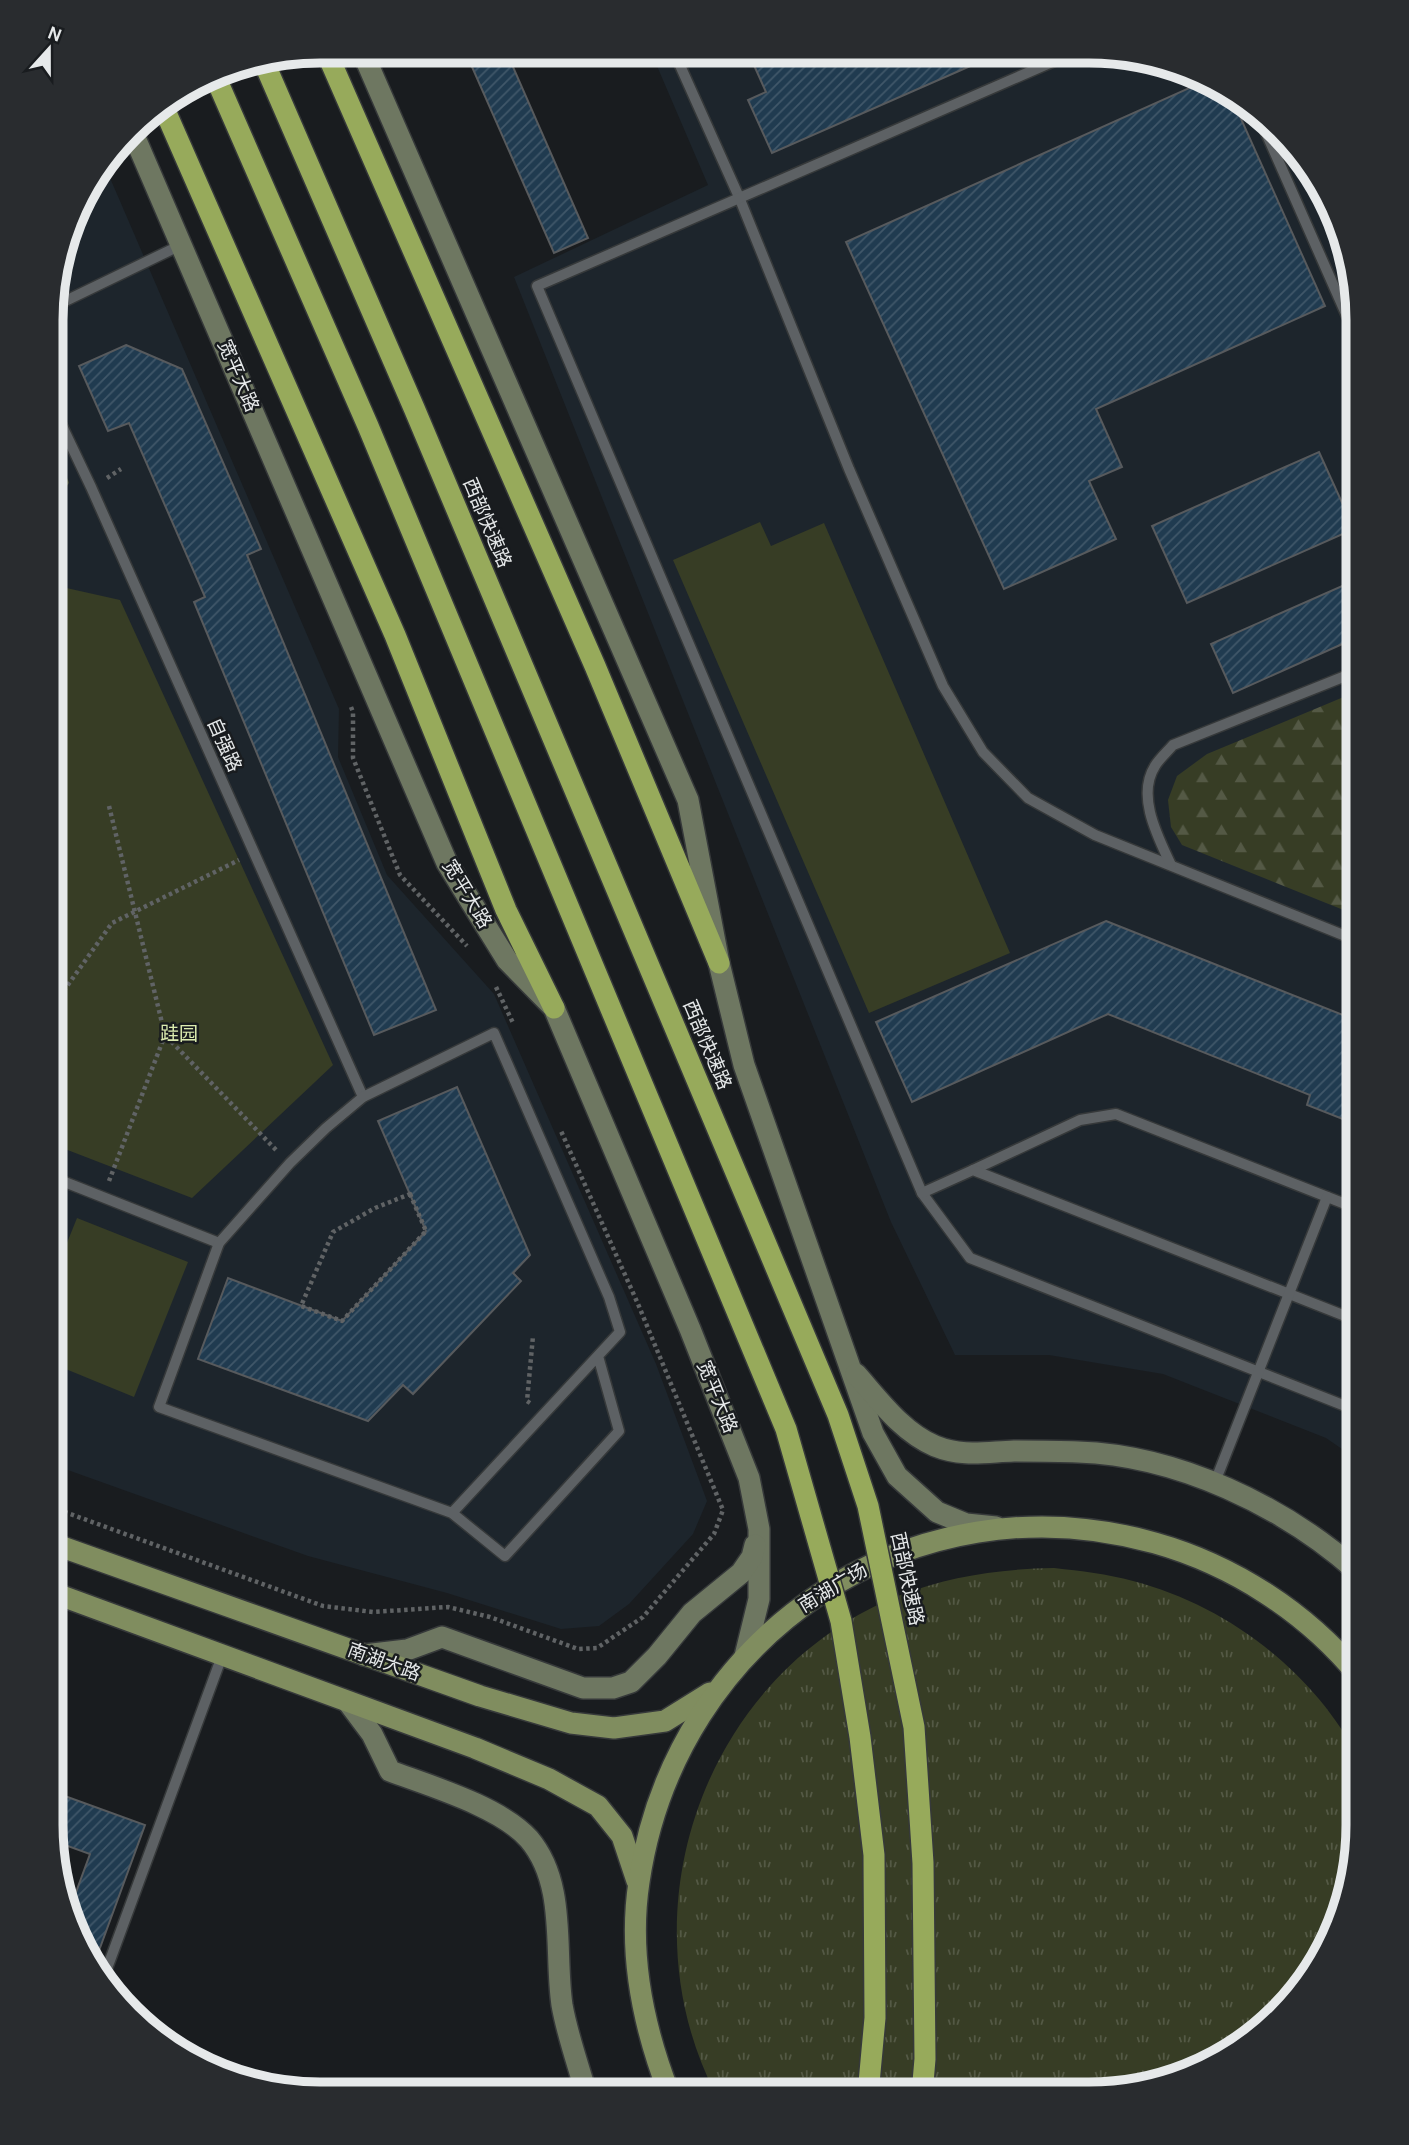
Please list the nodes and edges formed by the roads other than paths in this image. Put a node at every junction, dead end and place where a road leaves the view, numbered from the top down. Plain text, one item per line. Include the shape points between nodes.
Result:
1 (331, 63) edge
2 (367, 63) edge
3 (679, 63) edge
4 (1050, 63) edge
5 (267, 69) edge
6 (218, 84) edge
7 (166, 114) edge
8 (1266, 134) edge
9 (136, 140) edge
10 (739, 197) junction
11 (181, 245) junction
12 (64, 302) edge
13 (1346, 313) edge
14 (63, 428) edge
15 (1346, 676) edge
16 (1171, 865) junction
17 (1346, 935) edge
18 (719, 963) junction
19 (554, 1007) junction
20 (363, 1097) junction
21 (973, 1170) junction
22 (63, 1182) edge
23 (922, 1194) junction
24 (1327, 1197) junction
25 (1346, 1204) edge
26 (219, 1243) junction
27 (1289, 1294) junction
28 (1346, 1316) edge
29 (598, 1356) junction
30 (847, 1364) junction
31 (1258, 1372) junction
32 (1346, 1406) edge
33 (1215, 1482) junction
34 (452, 1513) junction
35 (1009, 1528) junction
36 (759, 1529) junction
37 (63, 1547) edge
38 (1346, 1561) edge
39 (63, 1596) edge
40 (364, 1655) junction
41 (222, 1656) junction
42 (745, 1656) junction
43 (1346, 1662) edge
44 (718, 1689) junction
45 (348, 1702) junction
46 (639, 1884) junction
47 (107, 1969) edge
48 (583, 2082) edge
49 (665, 2082) edge
50 (868, 2082) edge
51 (923, 2082) edge

1 - 18 highway via 595,666
2 - 18 main road via 688,800
3 - 10 lane
4 - 10 lane
5 - 51 highway, 西部快速路, bridge via 425,433 832,1403 868,1506 914,1727 923,1863
6 - 50 highway, bridge via 368,426 786,1429 841,1621 860,1737 874,1855 875,2018
7 - 19 highway via 395,635 506,910
8 - 13 lane
9 - 11 main road, 宽平大路
10 - 16 lane via 943,686 983,752 1028,798 1095,835
10 - 23 lane via 537,286
11 - 12 lane
11 - 19 main road, 宽平大路 via 447,863 507,960
14 - 20 lane, 自强路
15 - 16 lane via 1173,746 1154,767 1147,794 1156,834
16 - 17 lane
18 - 30 main road via 744,1065
19 - 36 main road, 宽平大路 via 725,1416 749,1478
20 - 26 lane via 290,1163
20 - 29 lane via 494,1033 610,1297 620,1332
21 - 23 lane
21 - 24 lane via 1080,1120 1116,1114
21 - 27 lane
22 - 26 lane
23 - 31 lane via 970,1258
24 - 25 lane
24 - 27 lane
26 - 34 lane via 159,1408
27 - 28 lane
27 - 31 lane
29 - 34 lane
29 - 34 lane via 619,1432 505,1556
30 - 33 main road via 897,1420 933,1445 963,1454 1106,1455 1142,1460
30 - 35 main road via 873,1433 897,1476 937,1512 966,1524
31 - 32 lane
31 - 33 lane
33 - 38 main road via 1271,1510
35 - 42 main road, 南湖广场 via 925,1544 884,1559 810,1600
35 - 43 main road, 南湖广场 via 1094,1530 1178,1549 1254,1586 1289,1609
36 - 40 main road via 752,1557 741,1573 692,1613 631,1682 613,1688 583,1688 442,1637 407,1650
36 - 42 main road, 宽平大路 via 759,1599
37 - 40 main road, 南湖大路
39 - 41 main road
40 - 44 main road, 南湖大路 via 519,1708 572,1723 614,1728 665,1721
41 - 45 main road
41 - 47 lane
42 - 44 main road, 南湖广场
44 - 46 main road, 南湖广场 via 674,1761 652,1821
45 - 46 main road via 475,1748 598,1806 622,1836
45 - 48 main road via 372,1734 390,1771 493,1812 528,1838 547,1866 556,1910 562,2005
46 - 49 main road, 南湖广场 via 637,1969 643,2012

